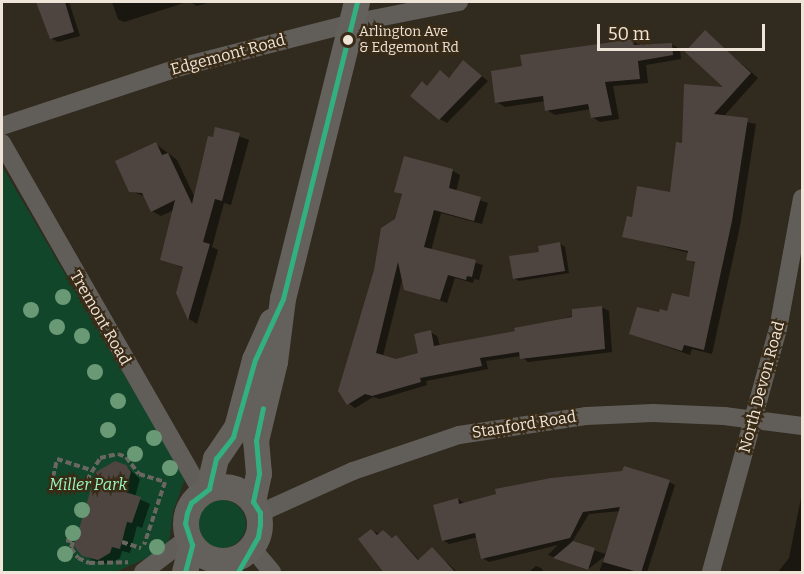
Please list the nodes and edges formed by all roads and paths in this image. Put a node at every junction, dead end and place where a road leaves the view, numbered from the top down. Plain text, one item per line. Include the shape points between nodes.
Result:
1 (459, 2) edge
2 (354, 12) edge
3 (2, 126) edge
4 (2, 143) edge
5 (802, 198) edge
6 (283, 299) junction
7 (754, 419) junction
8 (802, 426) edge
9 (91, 470) junction
10 (53, 477) dead end
11 (80, 484) dead end
12 (205, 490) junction
13 (256, 507) junction
14 (66, 540) dead end
15 (122, 542) dead end
16 (190, 542) junction
17 (143, 548) junction
18 (244, 558) edge
19 (139, 562) edge
20 (185, 573) edge
21 (272, 573) edge
22 (711, 573) edge

1 - 2 street, Edgemont Road
2 - 3 street, Edgemont Road
2 - 6 street
4 - 12 street, Tremont Road
5 - 7 street, North Devon Road via 791,271
6 - 12 street via 255,360 237,429 216,459
6 - 13 street via 275,362 256,441
7 - 8 street, Stanford Road
7 - 13 street, Stanford Road via 652,413 586,416 459,435
7 - 22 street, North Devon Road
9 - 10 path via 57,459
9 - 11 path via 87,480
9 - 17 path via 100,458 118,454 126,457 139,474 165,482
12 - 13 street via 234,488
12 - 16 street via 187,513
13 - 18 street via 258,537
14 - 19 path via 73,542 71,548 78,558 88,563
15 - 17 path
16 - 18 street via 215,561
16 - 19 street
16 - 20 street
17 - 19 path
18 - 21 street

